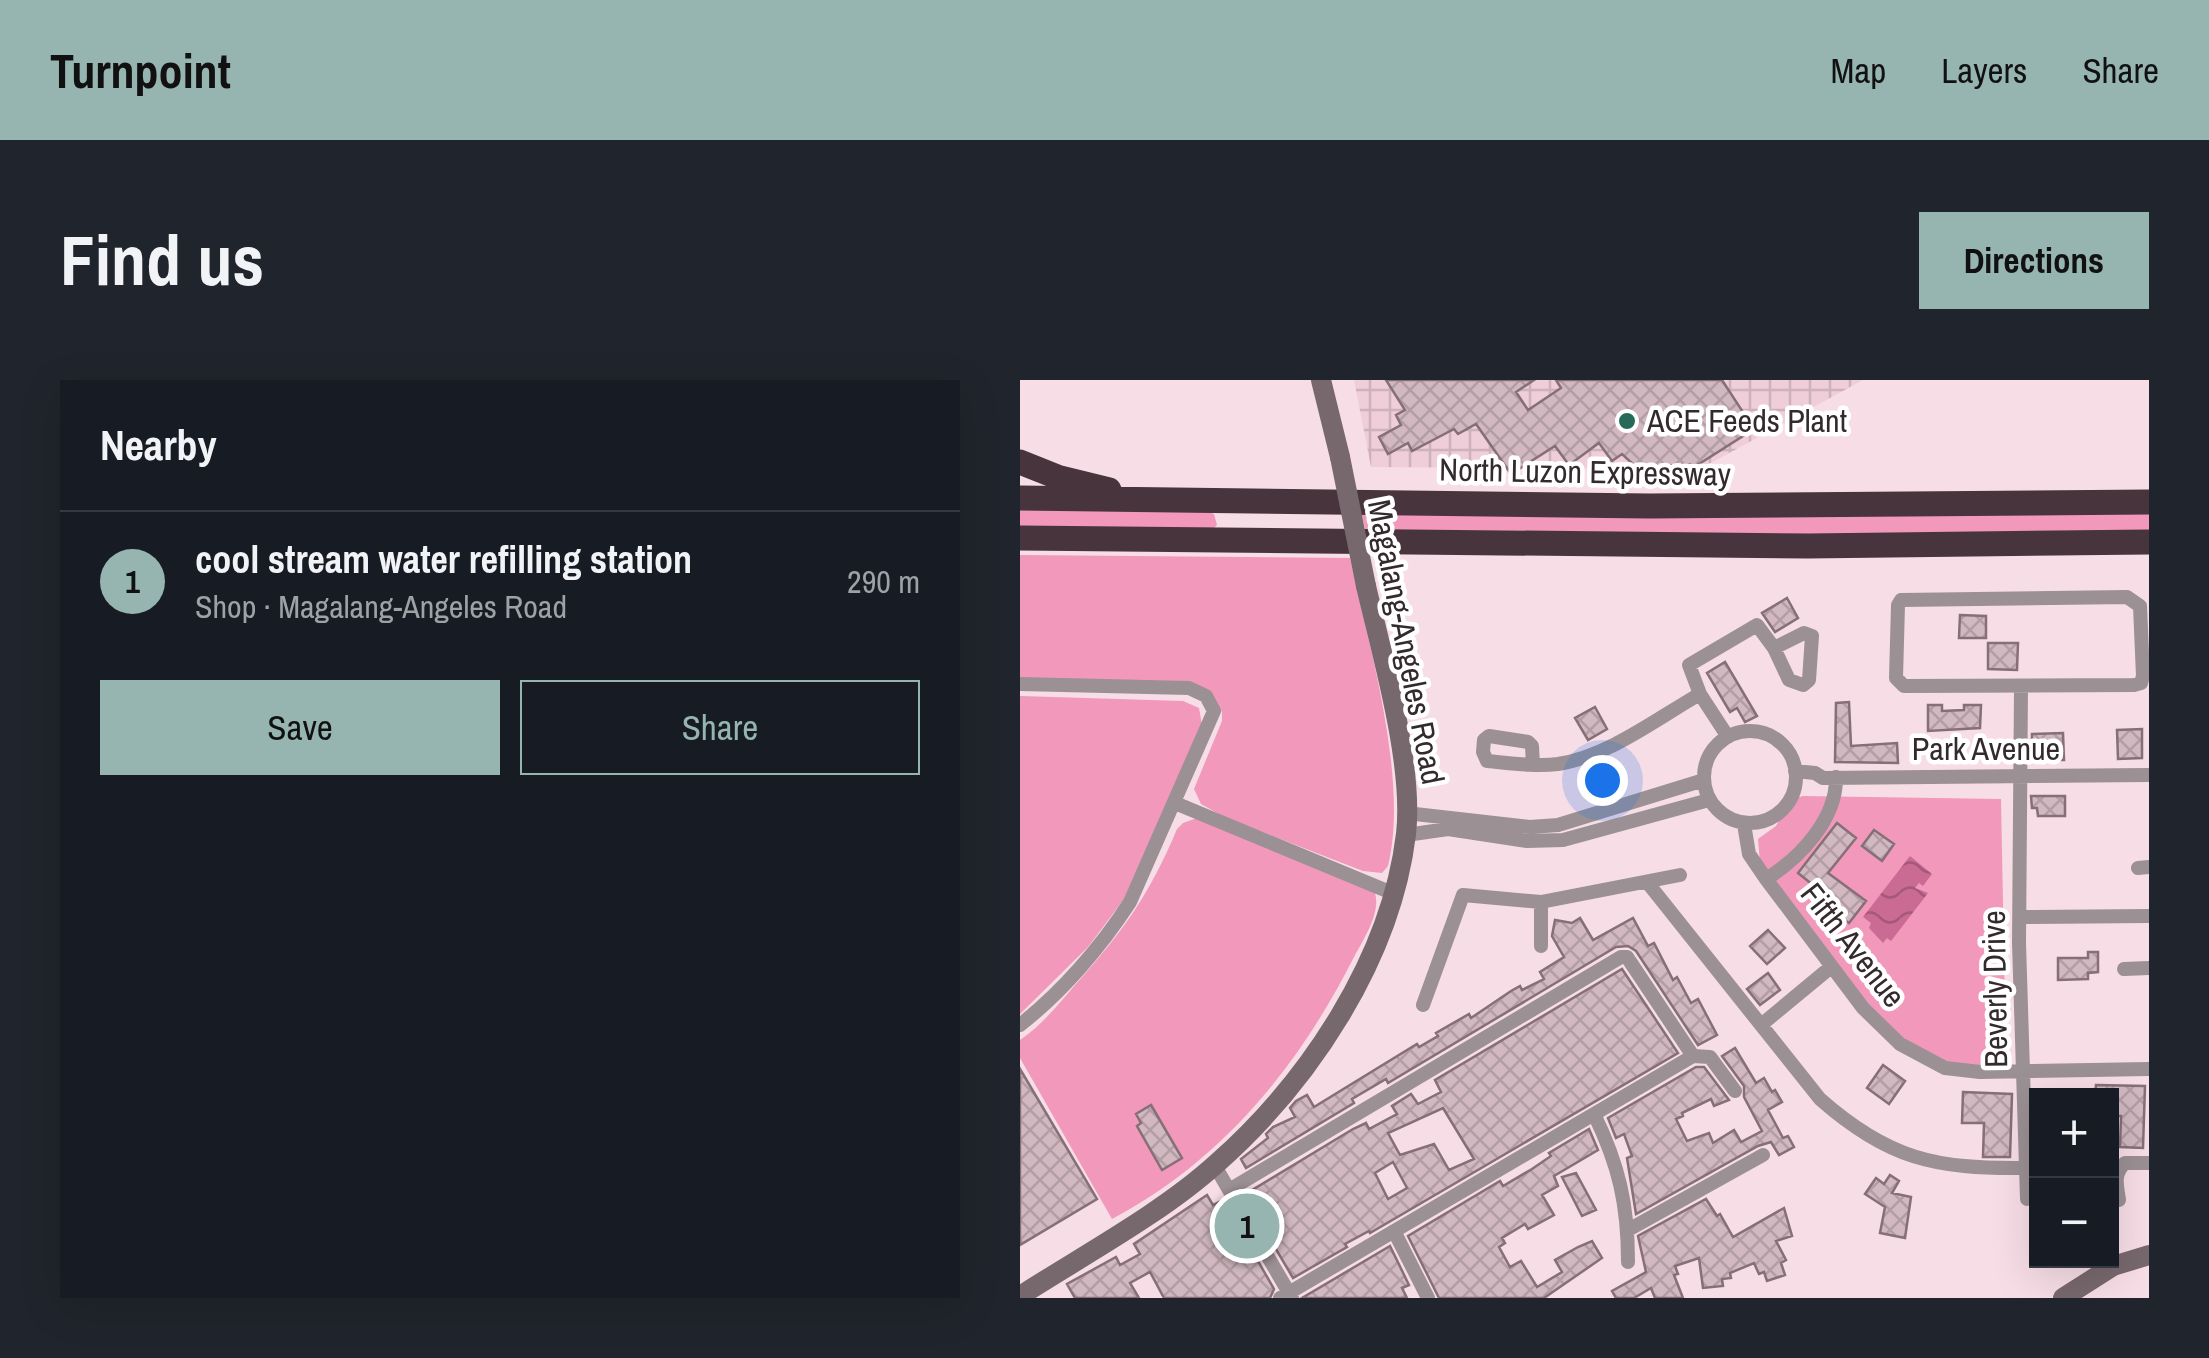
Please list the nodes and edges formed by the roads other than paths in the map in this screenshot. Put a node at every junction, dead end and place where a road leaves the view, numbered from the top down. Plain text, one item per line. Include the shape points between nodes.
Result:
1 (1322, 380) edge
2 (1020, 462) edge
3 (1020, 498) edge
4 (1158, 502) junction
5 (2149, 502) edge
6 (1027, 540) edge
7 (2149, 542) edge
8 (1774, 648) dead end
9 (1020, 684) edge
10 (2021, 687) junction
11 (1700, 694) junction
12 (1728, 737) junction
13 (1533, 765) dead end
14 (2149, 775) edge
15 (1830, 777) junction
16 (1795, 778) junction
17 (2022, 778) junction
18 (1704, 780) junction
19 (1709, 800) junction
20 (1175, 803) junction
21 (1406, 812) junction
22 (1622, 816) junction
23 (1750, 823) junction
24 (1560, 833) junction
25 (1406, 834) junction
26 (1680, 876) dead end
27 (1766, 878) junction
28 (1648, 882) junction
29 (1392, 893) junction
30 (1540, 902) junction
31 (2149, 916) edge
32 (2020, 917) junction
33 (1540, 946) dead end
34 (1831, 967) junction
35 (2149, 968) edge
36 (2124, 969) dead end
37 (1423, 1005) dead end
38 (1020, 1025) edge
39 (1762, 1025) junction
40 (1693, 1056) junction
41 (2149, 1069) edge
42 (2025, 1072) junction
43 (1735, 1091) dead end
44 (1594, 1114) junction
45 (1764, 1155) dead end
46 (2149, 1163) edge
47 (1215, 1166) junction
48 (2024, 1168) junction
49 (2116, 1178) edge
50 (1229, 1190) junction
51 (2026, 1199) dead end
52 (1628, 1230) junction
53 (1394, 1231) junction
54 (2149, 1255) edge
55 (1628, 1262) dead end
56 (1020, 1296) edge
57 (1287, 1296) edge
58 (1428, 1298) edge
59 (2063, 1298) edge

1 - 21 main road, Magalang-Angeles Road, bridge via 1387,680
2 - 4 highway
3 - 4 highway, North Luzon Expressway
4 - 5 highway, North Luzon Expressway
6 - 7 highway
8 - 11 street via 1757,625 1691,662
9 - 20 street via 1188,688 1206,696 1214,711
10 - 10 street via 2140,683 2140,606 2127,597 1901,600 1900,684
10 - 17 street, Beverly Drive
11 - 12 street
11 - 13 street via 1584,758
12 - 16 street via 1768,735 1788,752
12 - 18 street via 1710,755
14 - 17 street, Park Avenue
15 - 16 street, Park Avenue
15 - 17 street, Park Avenue
15 - 27 street via 1836,790 1823,823 1789,865
16 - 23 street via 1786,806
17 - 32 street, Beverly Drive
18 - 19 street
18 - 22 street
19 - 22 street
19 - 23 street via 1719,812
20 - 29 street
20 - 38 street via 1113,928
21 - 24 street
21 - 25 main road, Magalang-Angeles Road
22 - 24 street
23 - 27 street, Fifth Avenue
24 - 25 street via 1527,840 1448,829
25 - 29 main road, Magalang-Angeles Road
26 - 28 street
27 - 34 street, Fifth Avenue
28 - 30 street
28 - 39 street
29 - 47 main road, Magalang-Angeles Road via 1356,990 1327,1039
30 - 33 street
30 - 37 street via 1463,895
31 - 32 street
32 - 42 street, Beverly Drive
34 - 39 street
34 - 42 street, Fifth Avenue via 1888,1034 1928,1060 1945,1068
35 - 36 street
39 - 48 street via 1820,1098 1883,1145 1925,1161
40 - 43 street via 1710,1057
40 - 44 street
40 - 50 street via 1621,957
41 - 42 street, Fifth Avenue
42 - 48 street, Beverly Drive
44 - 52 street via 1613,1154
44 - 53 street
45 - 52 street
46 - 49 street via 2125,1163
47 - 50 street
47 - 56 main road, Magalang-Angeles Road
48 - 51 street, Beverly Drive
50 - 57 street
52 - 55 street
53 - 57 street
53 - 58 street
54 - 59 main road via 2114,1266

